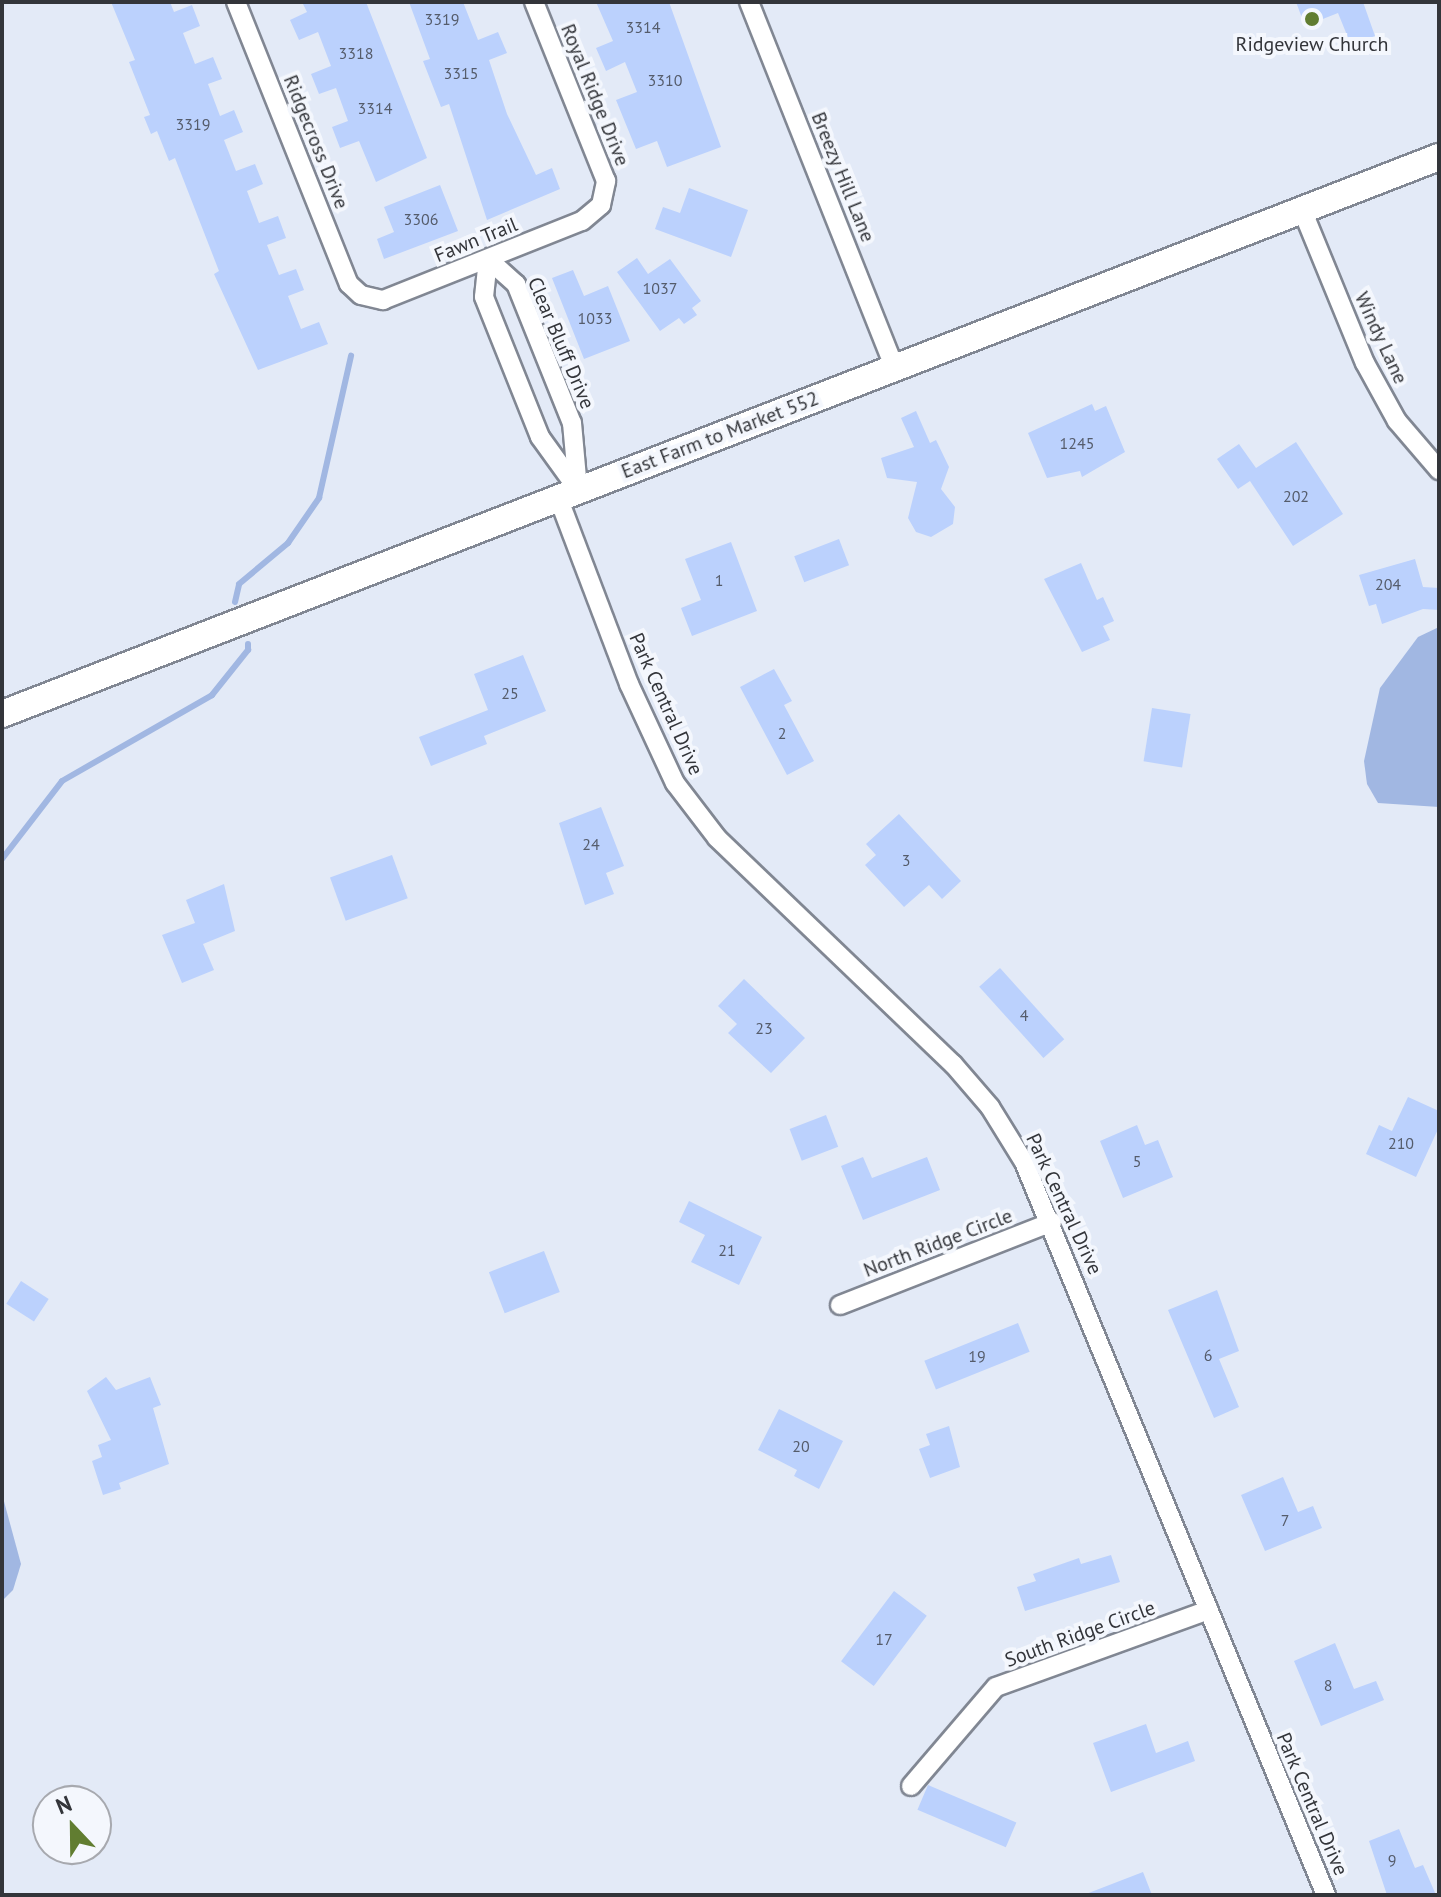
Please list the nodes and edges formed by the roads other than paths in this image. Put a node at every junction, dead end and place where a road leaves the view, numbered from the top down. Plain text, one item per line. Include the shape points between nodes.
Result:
1 (236, 2) edge
2 (534, 2) edge
3 (749, 2) edge
4 (1439, 157) edge
5 (601, 205) joint
6 (1303, 212) junction
7 (488, 259) junction
8 (361, 295) joint
9 (895, 369) junction
10 (1439, 470) edge
11 (568, 493) junction
12 (2, 714) edge
13 (1052, 1222) junction
14 (840, 1305) dead end
15 (1209, 1610) junction
16 (911, 1786) dead end
17 (1326, 1895) edge

1 - 8 street, Ridgecross Drive via 347,278
2 - 5 street, Royal Ridge Drive via 606,181
3 - 9 street, Breezy Hill Lane
4 - 6 main road, East Farm to Market 552
5 - 7 street, Fawn Trail via 582,221
6 - 9 main road, East Farm to Market 552
6 - 10 street, Windy Lane via 1365,363 1397,421
7 - 8 street, Fawn Trail via 383,300
7 - 11 street via 484,297
7 - 11 street, Clear Bluff Drive via 516,284 572,423
9 - 11 main road, East Farm to Market 552
11 - 12 main road, East Farm to Market 552
11 - 13 street, Park Central Drive via 629,684 675,783 717,838 972,1085 1024,1162
13 - 14 street, North Ridge Circle
13 - 15 street, Park Central Drive
15 - 16 street, South Ridge Circle via 996,1687
15 - 17 street, Park Central Drive

